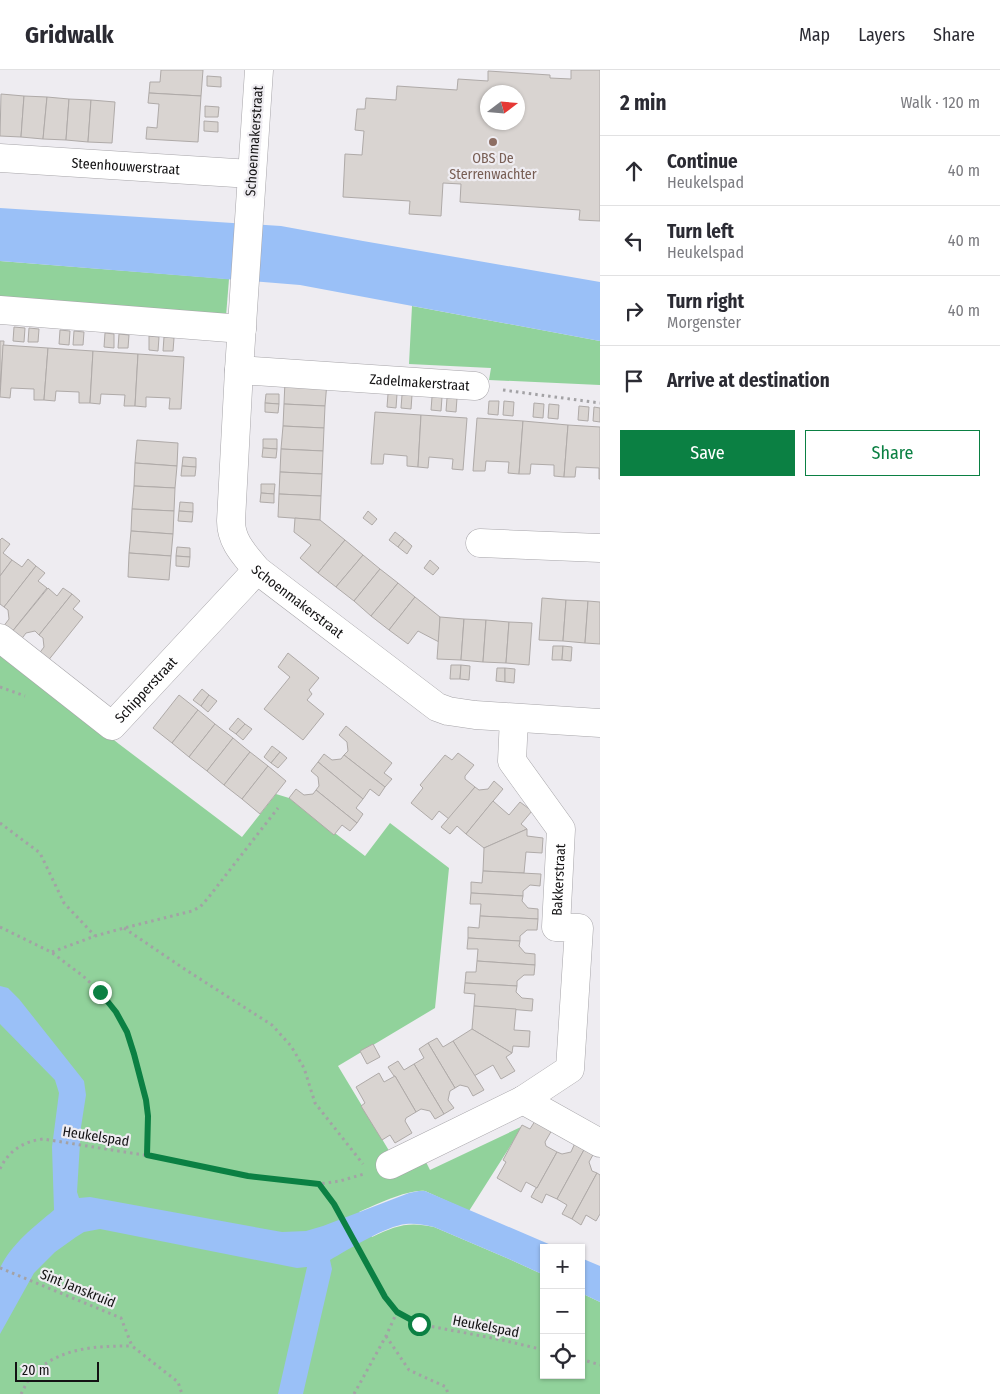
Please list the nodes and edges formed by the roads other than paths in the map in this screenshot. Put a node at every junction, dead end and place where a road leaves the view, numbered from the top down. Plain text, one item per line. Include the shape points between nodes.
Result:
1 (259, 70) edge
2 (0, 158) edge
3 (251, 174) junction
4 (0, 310) edge
5 (242, 329) junction
6 (239, 370) junction
7 (475, 386) road end
8 (480, 543) dead end
9 (600, 548) edge
10 (257, 570) junction
11 (0, 638) edge
12 (514, 718) junction
13 (600, 723) edge
14 (590, 929) edge
15 (523, 1100) junction
16 (600, 1143) edge
17 (380, 1169) road end

1 - 3 street, Schoenmakerstraat
2 - 3 street, Steenhouwerstraat
3 - 5 street, Schoenmakerstraat
4 - 5 street
5 - 6 street, Schoenmakerstraat
6 - 7 street, Zadelmakerstraat
6 - 10 street, Schoenmakerstraat via 231,528 239,549
8 - 9 street
10 - 11 street, Schipperstraat via 112,726
10 - 12 street, Schoenmakerstraat via 442,710
12 - 13 street, Schoenmakerstraat
12 - 14 street, Bakkerstraat via 512,761 561,829 556,927
14 - 15 street, Bakkerstraat via 570,1069
15 - 16 street
15 - 17 street, Bakkerstraat

